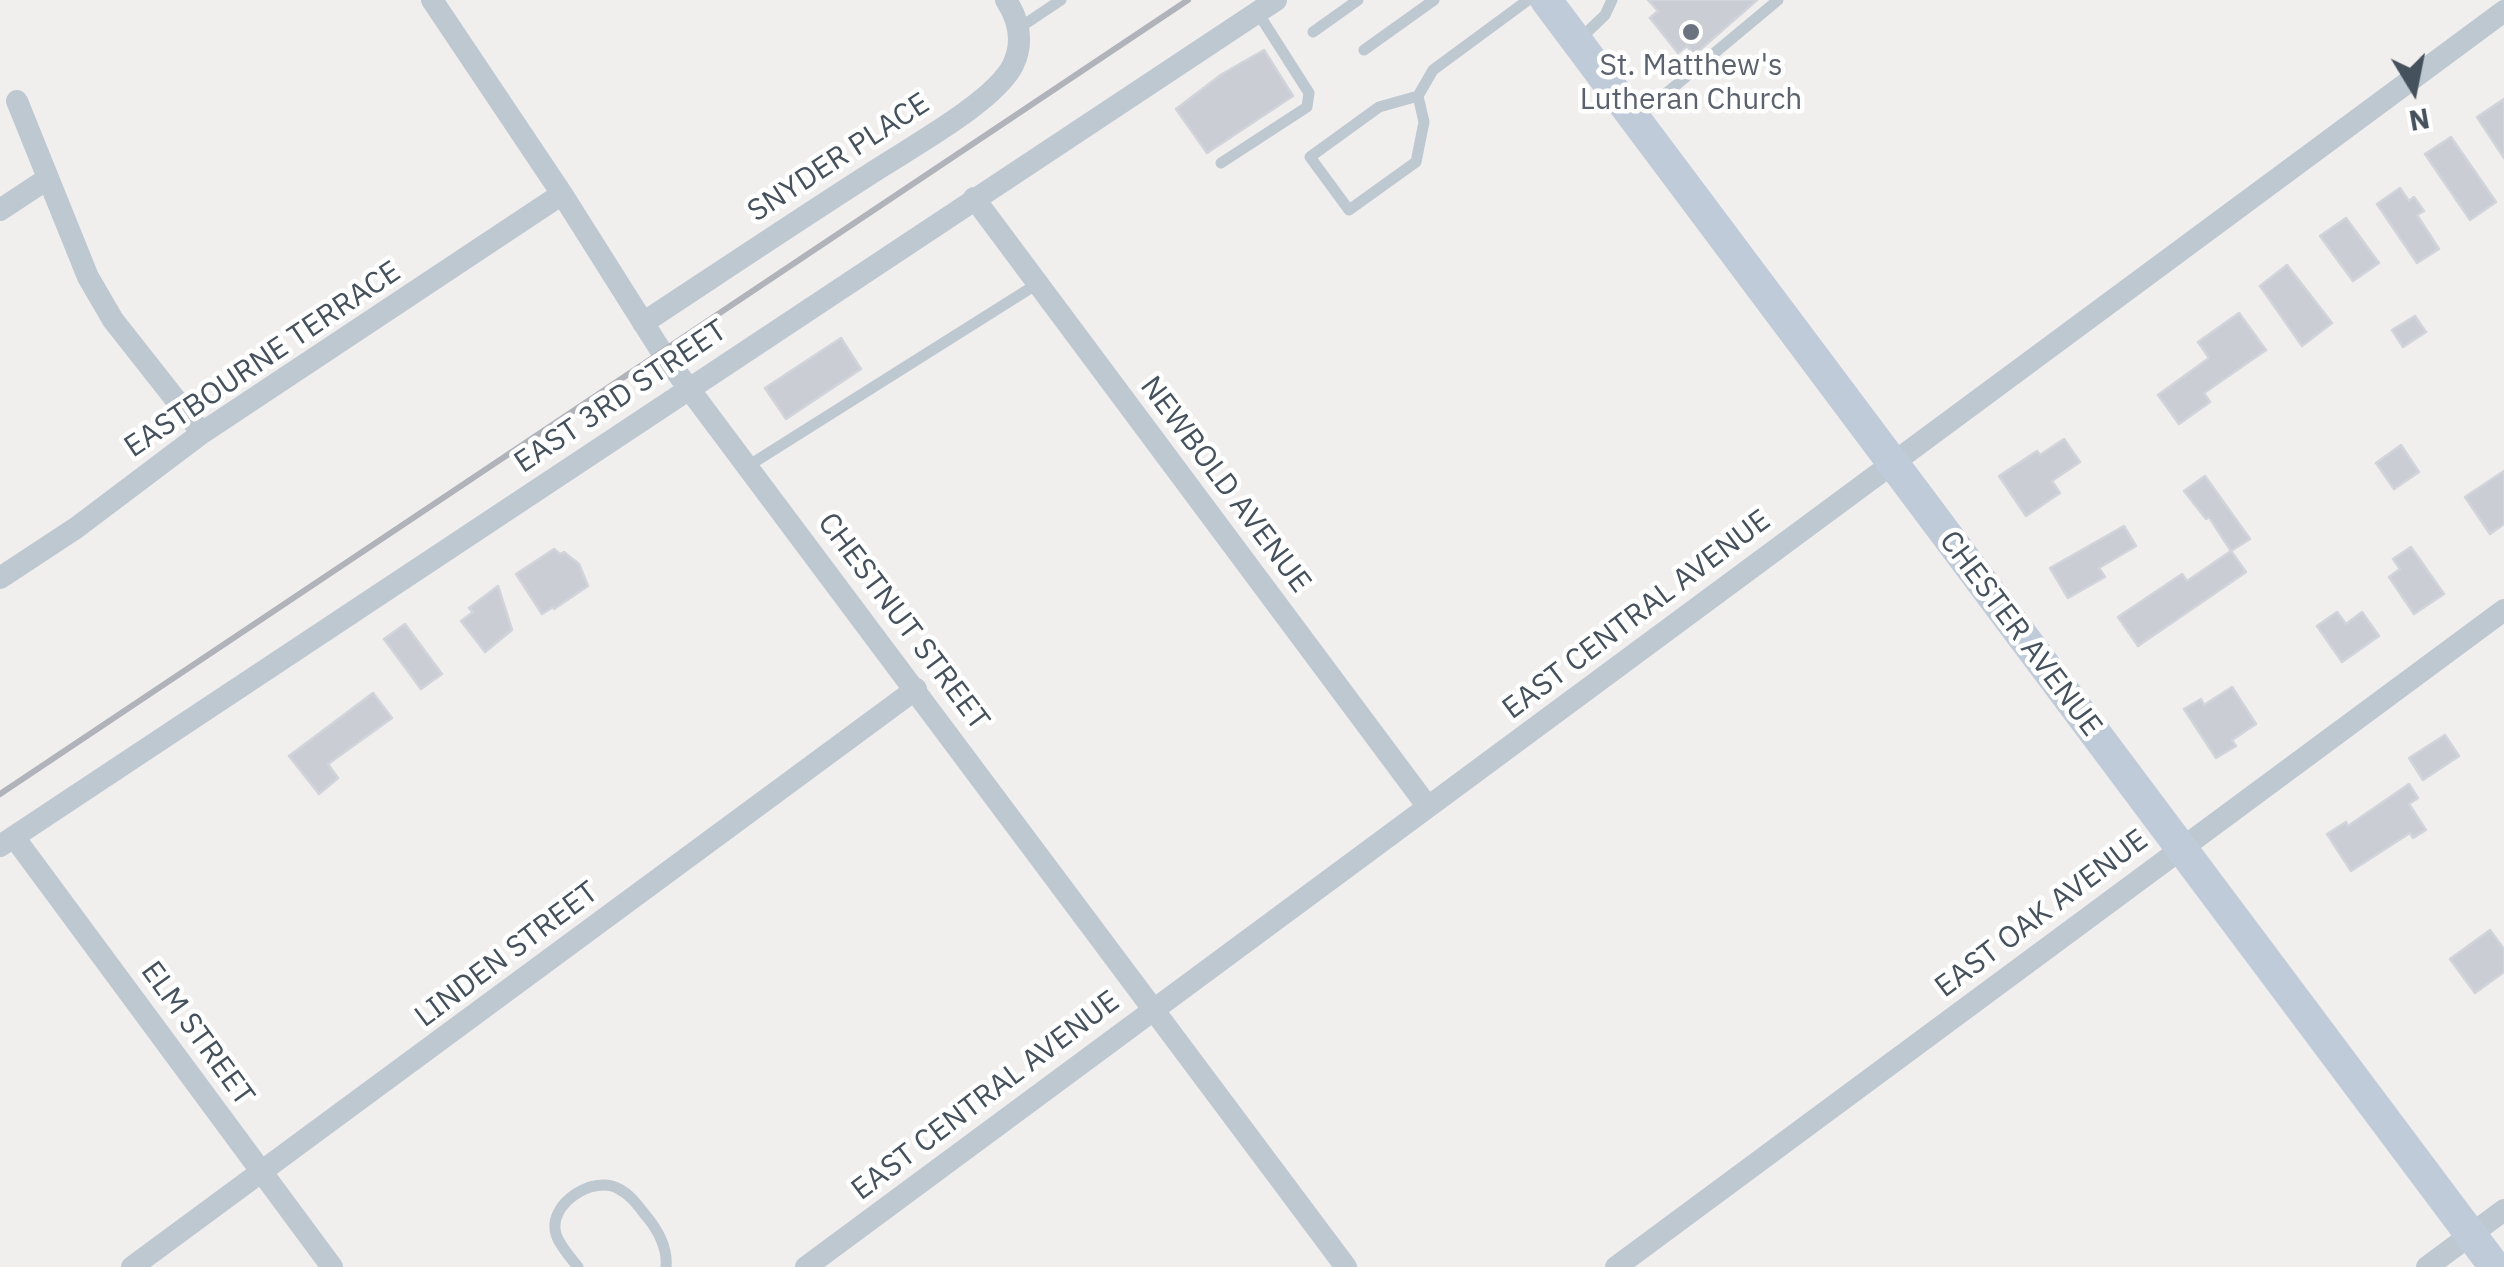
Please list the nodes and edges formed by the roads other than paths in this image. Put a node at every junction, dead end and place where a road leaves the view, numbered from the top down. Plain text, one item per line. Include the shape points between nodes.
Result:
1 (432, 0) edge
2 (1061, 0) edge
3 (1358, 0) edge
4 (1434, 0) edge
5 (1528, 0) edge
6 (1546, 0) edge
7 (1612, 0) edge
8 (1778, 0) edge
9 (2497, 0) edge
10 (1267, 6) edge
11 (2504, 12) edge
12 (1013, 13) edge
13 (1313, 32) dead end
14 (1576, 42) junction
15 (1364, 50) dead end
16 (1418, 96) junction
17 (17, 100) dead end
18 (1635, 120) junction
19 (1221, 163) dead end
20 (47, 179) junction
21 (562, 194) junction
22 (974, 198) junction
23 (0, 210) edge
24 (1038, 284) junction
25 (643, 323) junction
26 (690, 388) junction
27 (202, 433) junction
28 (1891, 464) junction
29 (748, 466) junction
30 (0, 578) edge
31 (2504, 610) edge
32 (916, 689) junction
33 (1428, 808) junction
34 (7, 841) edge
35 (2182, 848) junction
36 (1153, 1010) junction
37 (262, 1174) junction
38 (2504, 1210) edge
39 (2471, 1234) junction
40 (132, 1267) edge
41 (332, 1267) edge
42 (578, 1267) edge
43 (666, 1267) edge
44 (806, 1267) edge
45 (1346, 1267) edge
46 (1616, 1267) edge
47 (2427, 1267) edge
48 (2495, 1267) edge

1 - 21 street, CHESTNUT STREET
2 - 12 lane
3 - 13 lane
4 - 15 lane
5 - 16 lane via 1433,70
6 - 14 main road, CHESTER AVENUE
7 - 14 lane
8 - 18 lane
9 - 11 street
10 - 19 lane via 1310,94 1306,107
10 - 22 street, EAST 3RD STREET
11 - 28 street, EAST CENTRAL AVENUE
12 - 25 street, SNYDER PLACE via 1020,47 1001,83
14 - 18 main road, CHESTER AVENUE
16 - 16 lane via 1379,107 1310,158 1349,210 1416,162 1424,122
17 - 20 street
18 - 28 main road, CHESTER AVENUE
20 - 23 street
20 - 27 street via 113,320
21 - 25 street, CHESTNUT STREET
21 - 27 street, EASTBOURNE TERRACE
22 - 24 street, NEWBOLD AVENUE
22 - 26 street, EAST 3RD STREET
24 - 29 lane
24 - 33 street, NEWBOLD AVENUE
25 - 26 street, CHESTNUT STREET
26 - 29 street, CHESTNUT STREET
26 - 34 street, EAST 3RD STREET
27 - 30 street, EASTBOURNE TERRACE
28 - 33 street, EAST CENTRAL AVENUE
28 - 35 main road, CHESTER AVENUE
29 - 32 street, CHESTNUT STREET
31 - 35 street, EAST OAK AVENUE
32 - 36 street, CHESTNUT STREET
32 - 37 street, LINDEN STREET
33 - 36 street, EAST CENTRAL AVENUE
34 - 37 street, ELM STREET
35 - 39 main road, CHESTER AVENUE
35 - 46 street, EAST OAK AVENUE
36 - 44 street, EAST CENTRAL AVENUE
36 - 45 street, CHESTNUT STREET
37 - 40 street, LINDEN STREET
37 - 41 street, ELM STREET
38 - 39 street
39 - 47 street
39 - 48 main road, CHESTER AVENUE
42 - 43 lane via 556,1234 557,1214 572,1196 596,1184 617,1187 634,1201 657,1229

